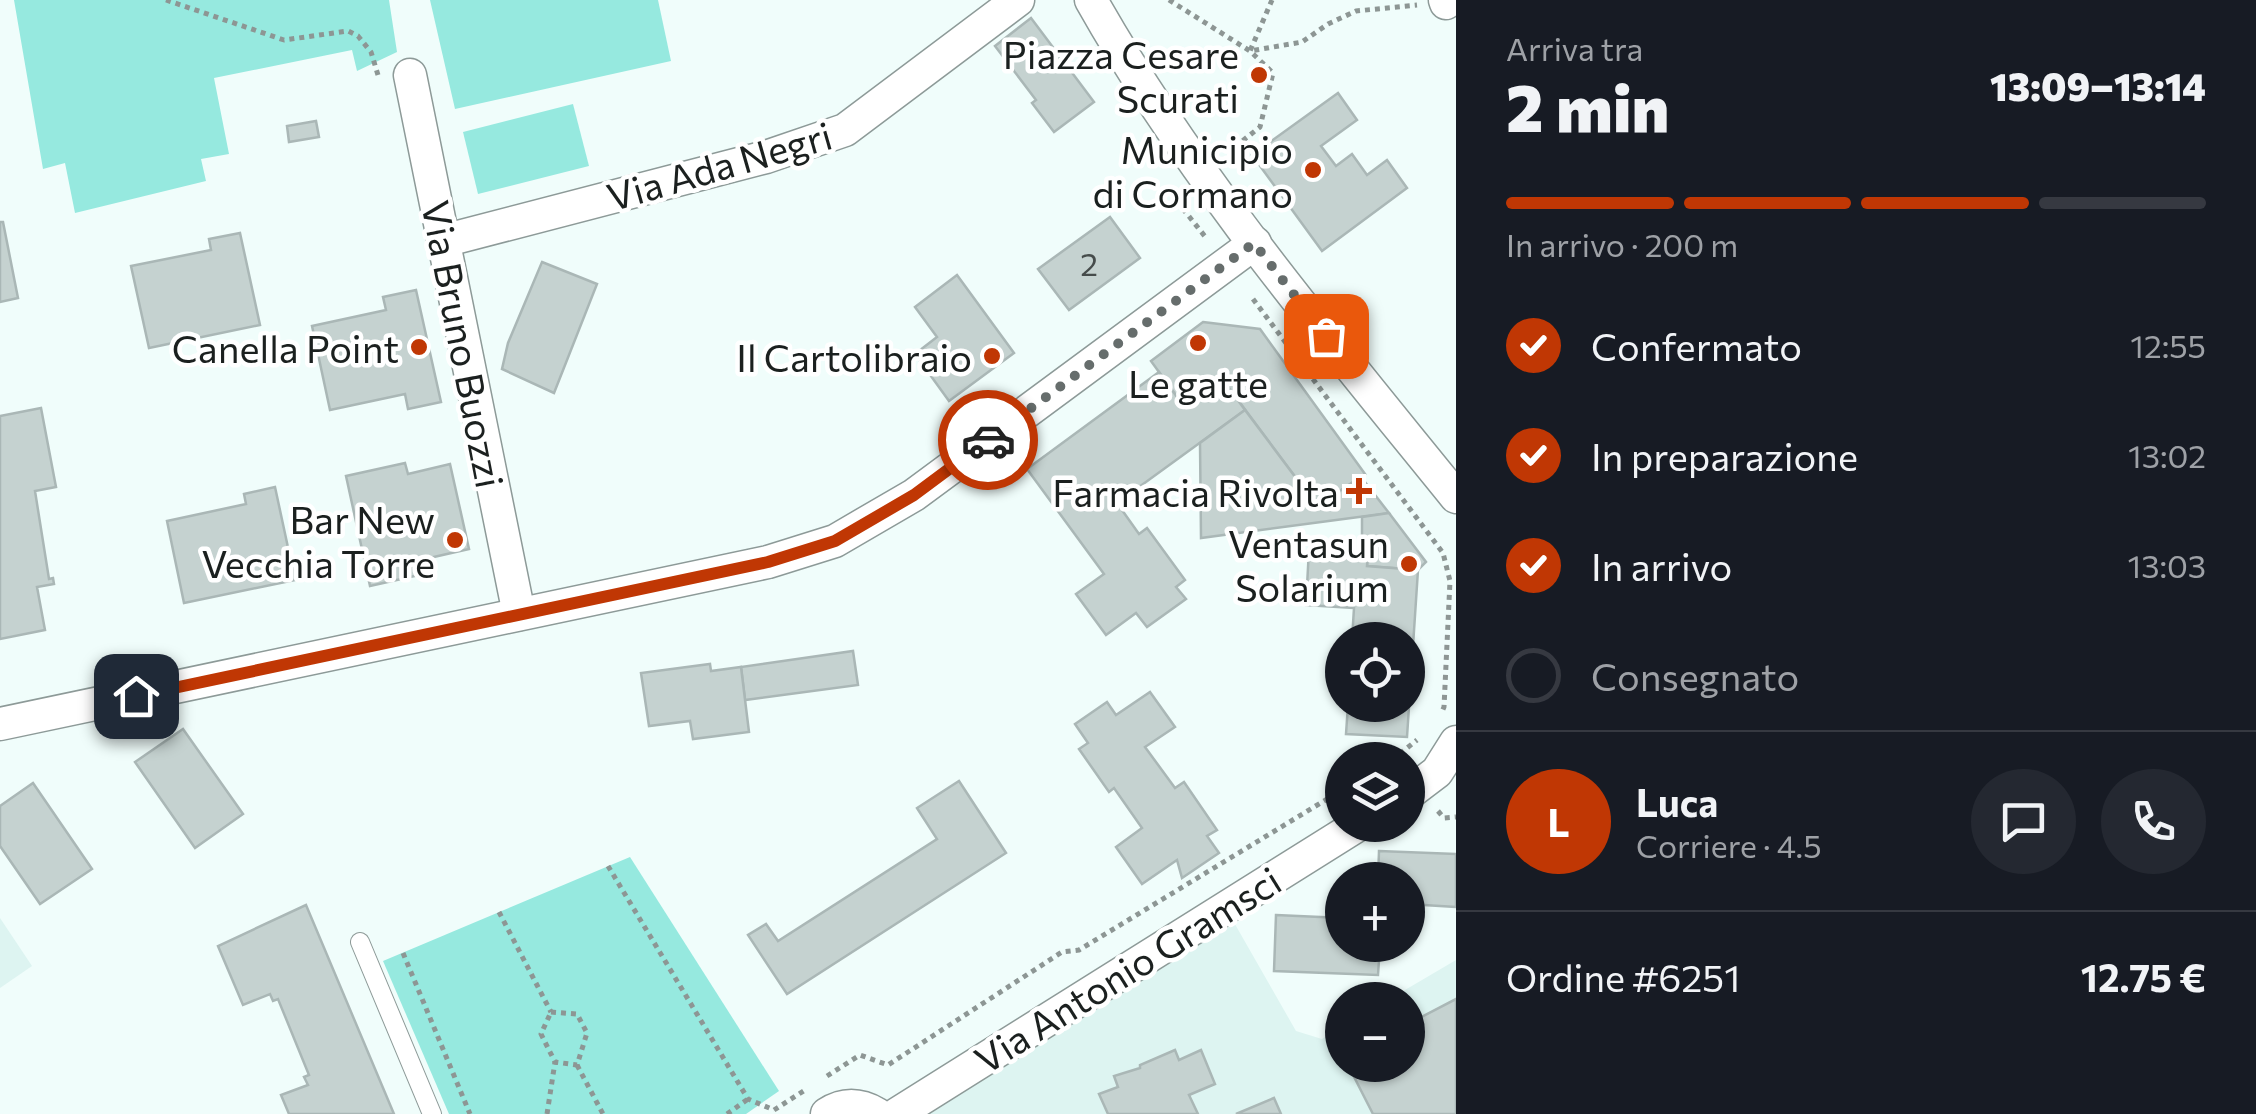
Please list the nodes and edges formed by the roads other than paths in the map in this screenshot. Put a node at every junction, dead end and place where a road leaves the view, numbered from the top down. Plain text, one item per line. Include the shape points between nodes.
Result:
1 (1018, 0) edge
2 (1091, 0) edge
3 (396, 78) road end
4 (443, 241) junction
5 (1254, 243) junction
6 (1456, 497) edge
7 (519, 614) junction
8 (0, 724) edge
9 (1448, 751) edge
10 (1425, 781) edge
11 (1331, 842) edge
12 (360, 942) dead end
13 (432, 1114) edge
14 (827, 1114) edge
15 (877, 1114) edge
16 (897, 1114) edge

1 - 4 street, Via Ada Negri via 845,130
2 - 5 street via 1125,60
3 - 4 street, Via Bruno Buozzi
4 - 7 street, Via Bruno Buozzi
5 - 6 street
5 - 7 street via 914,495 835,541 768,562
7 - 8 street
9 - 10 street
11 - 16 street, Via Antonio Gramsci
12 - 13 lane
14 - 15 street via 849,1105

